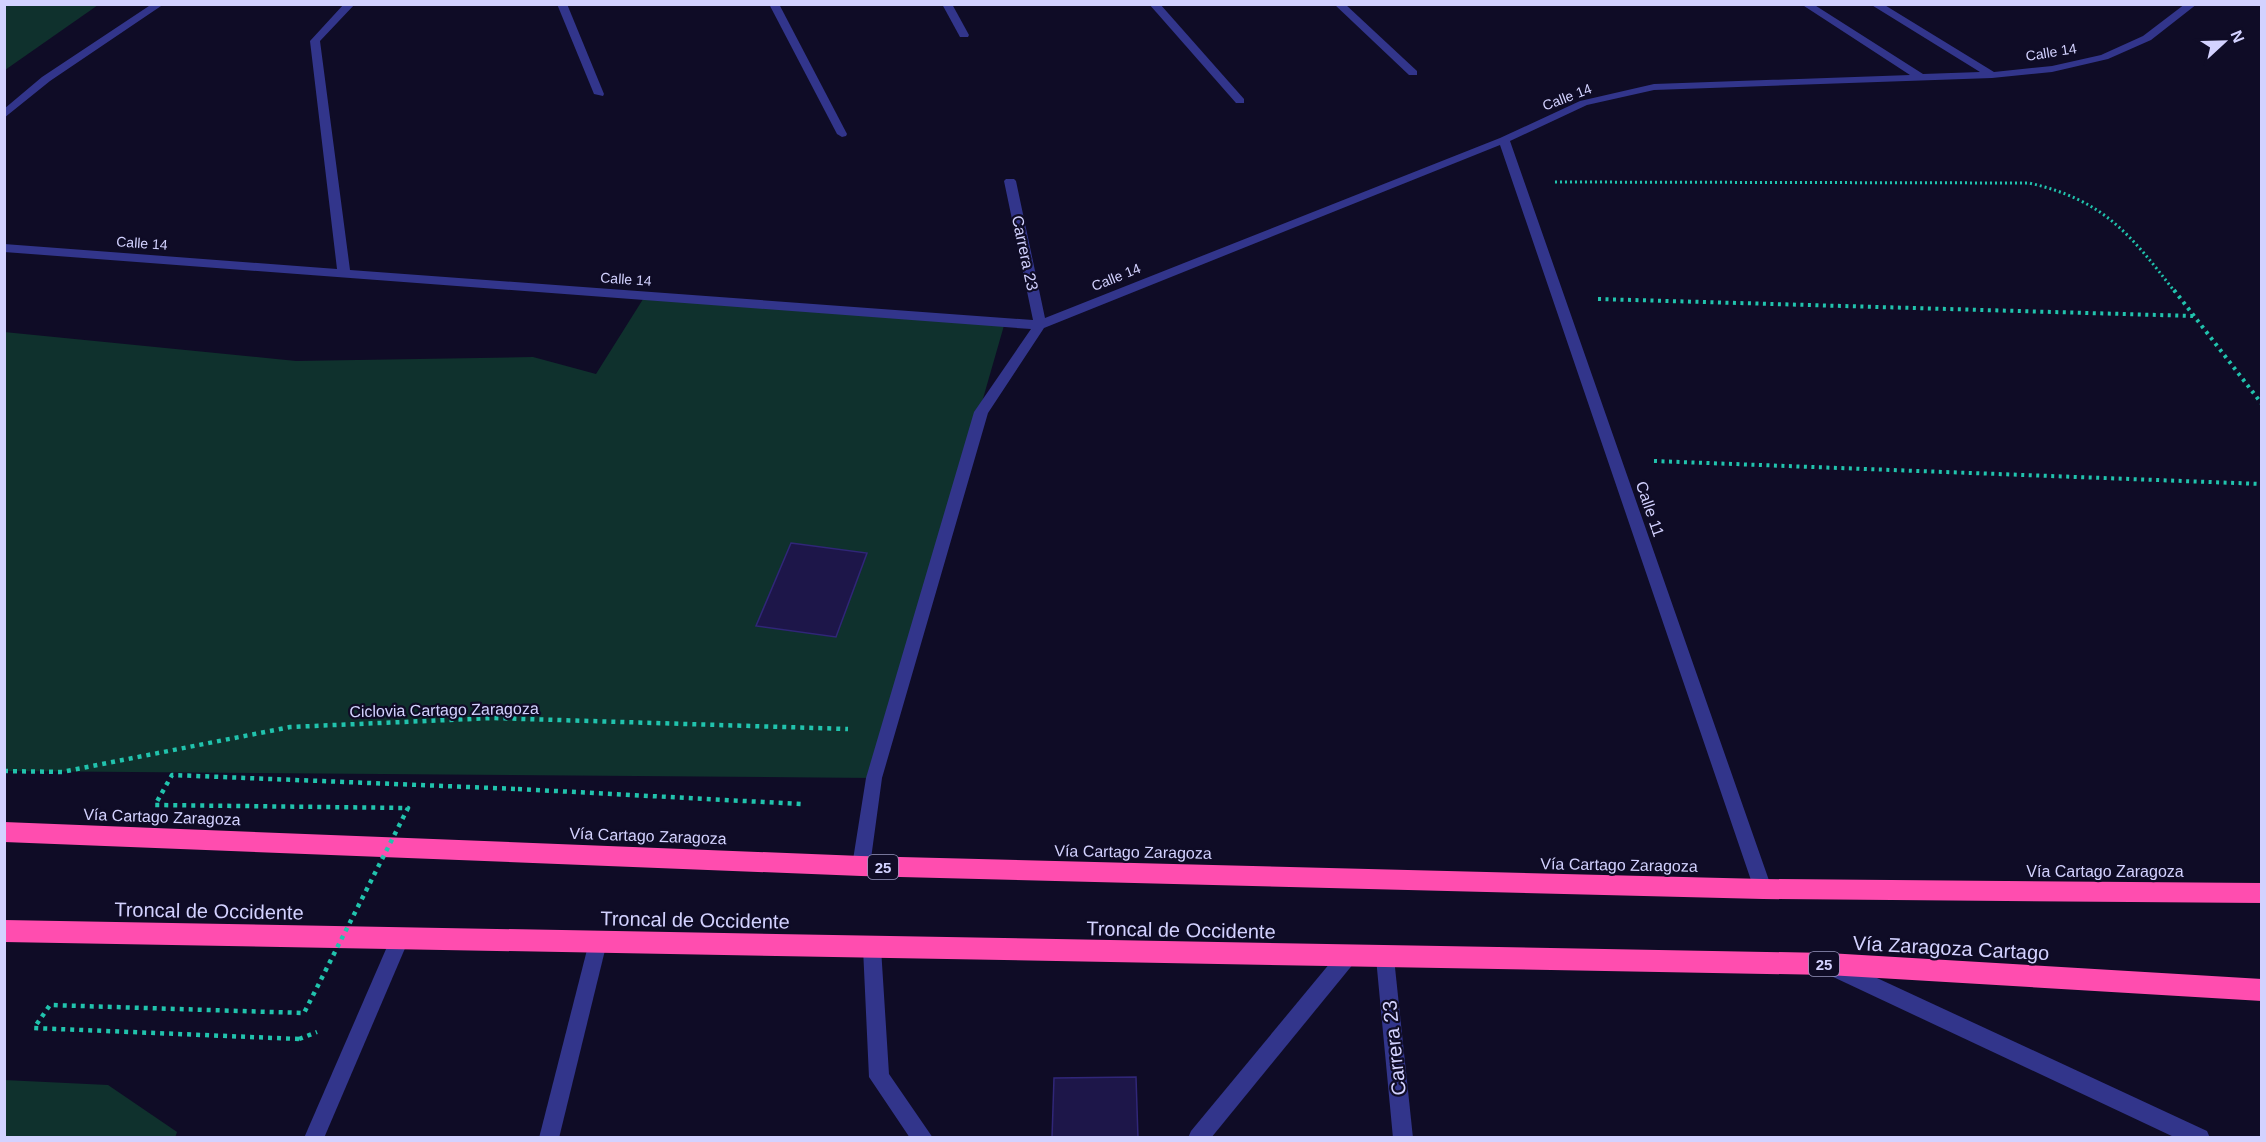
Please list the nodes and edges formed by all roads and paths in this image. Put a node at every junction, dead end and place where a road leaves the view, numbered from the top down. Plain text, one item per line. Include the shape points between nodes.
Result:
1 (159, 4) edge
2 (350, 4) edge
3 (562, 4) edge
4 (774, 4) edge
5 (947, 4) edge
6 (1154, 4) edge
7 (1339, 4) edge
8 (1806, 4) edge
9 (1875, 4) edge
10 (2192, 4) edge
11 (964, 34) dead end
12 (1413, 73) dead end
13 (1992, 75) junction
14 (1922, 78) junction
15 (599, 94) dead end
16 (1240, 101) dead end
17 (4, 115) edge
18 (842, 134) dead end
19 (1503, 140) junction
20 (1010, 181) dead end
21 (1518, 182) junction
22 (4, 248) edge
23 (344, 273) junction
24 (1558, 297) junction
25 (2194, 316) junction
26 (1040, 325) junction
27 (2262, 404) edge
28 (1614, 459) junction
29 (2262, 484) edge
30 (888, 730) junction
31 (4, 771) edge
32 (801, 804) dead end
33 (4, 832) edge
34 (861, 866) junction
35 (1763, 890) junction
36 (2262, 893) edge
37 (4, 931) edge
38 (400, 939) junction
39 (598, 942) junction
40 (872, 948) junction
41 (1347, 957) junction
42 (1385, 958) junction
43 (1828, 964) junction
44 (2262, 990) edge
45 (299, 1039) dead end
46 (314, 1137) edge
47 (549, 1137) edge
48 (923, 1137) edge
49 (1198, 1137) edge
50 (1403, 1137) edge
51 (2200, 1137) edge

1 - 17 street via 46,79
2 - 23 street via 315,41
3 - 15 street
4 - 18 street
5 - 11 street
6 - 16 street
7 - 12 street
8 - 14 street
9 - 13 street
10 - 13 street, Calle 14 via 2146,38 2104,57 2052,69
13 - 14 street, Calle 14
14 - 19 street, Calle 14 via 1654,87 1584,103
19 - 21 street, Calle 11
19 - 26 street, Calle 14
20 - 26 street, Carrera 23
21 - 24 street, Calle 11
21 - 25 path via 2029,183 2059,190 2110,218 2138,244
22 - 23 street, Calle 14
23 - 26 street, Calle 14
24 - 25 path
24 - 28 street, Calle 11
25 - 27 path
26 - 30 street via 981,412
28 - 29 path
28 - 35 street, Calle 11
30 - 31 path, Ciclovia Cartago Zaragoza via 493,718 290,727 62,772
30 - 34 street via 874,778
32 - 45 path, bridge via 172,775 155,805 408,808 304,1014 50,1005 34,1028
33 - 34 highway, Vía Cartago Zaragoza / 25
34 - 35 highway, Vía Cartago Zaragoza / 25
35 - 36 highway, Vía Cartago Zaragoza / 25
37 - 38 highway, Troncal de Occidente / 25
38 - 39 highway, Troncal de Occidente / 25
38 - 46 street
39 - 40 highway, Troncal de Occidente / 25
39 - 47 street
40 - 41 highway, Troncal de Occidente / 25
40 - 48 street via 879,1077
41 - 42 highway, Troncal de Occidente / 25
41 - 49 street
42 - 43 highway, Vía Zaragoza Cartago / 25
42 - 50 street, Carrera 23
43 - 44 highway, Vía Zaragoza Cartago / 25
43 - 51 street

